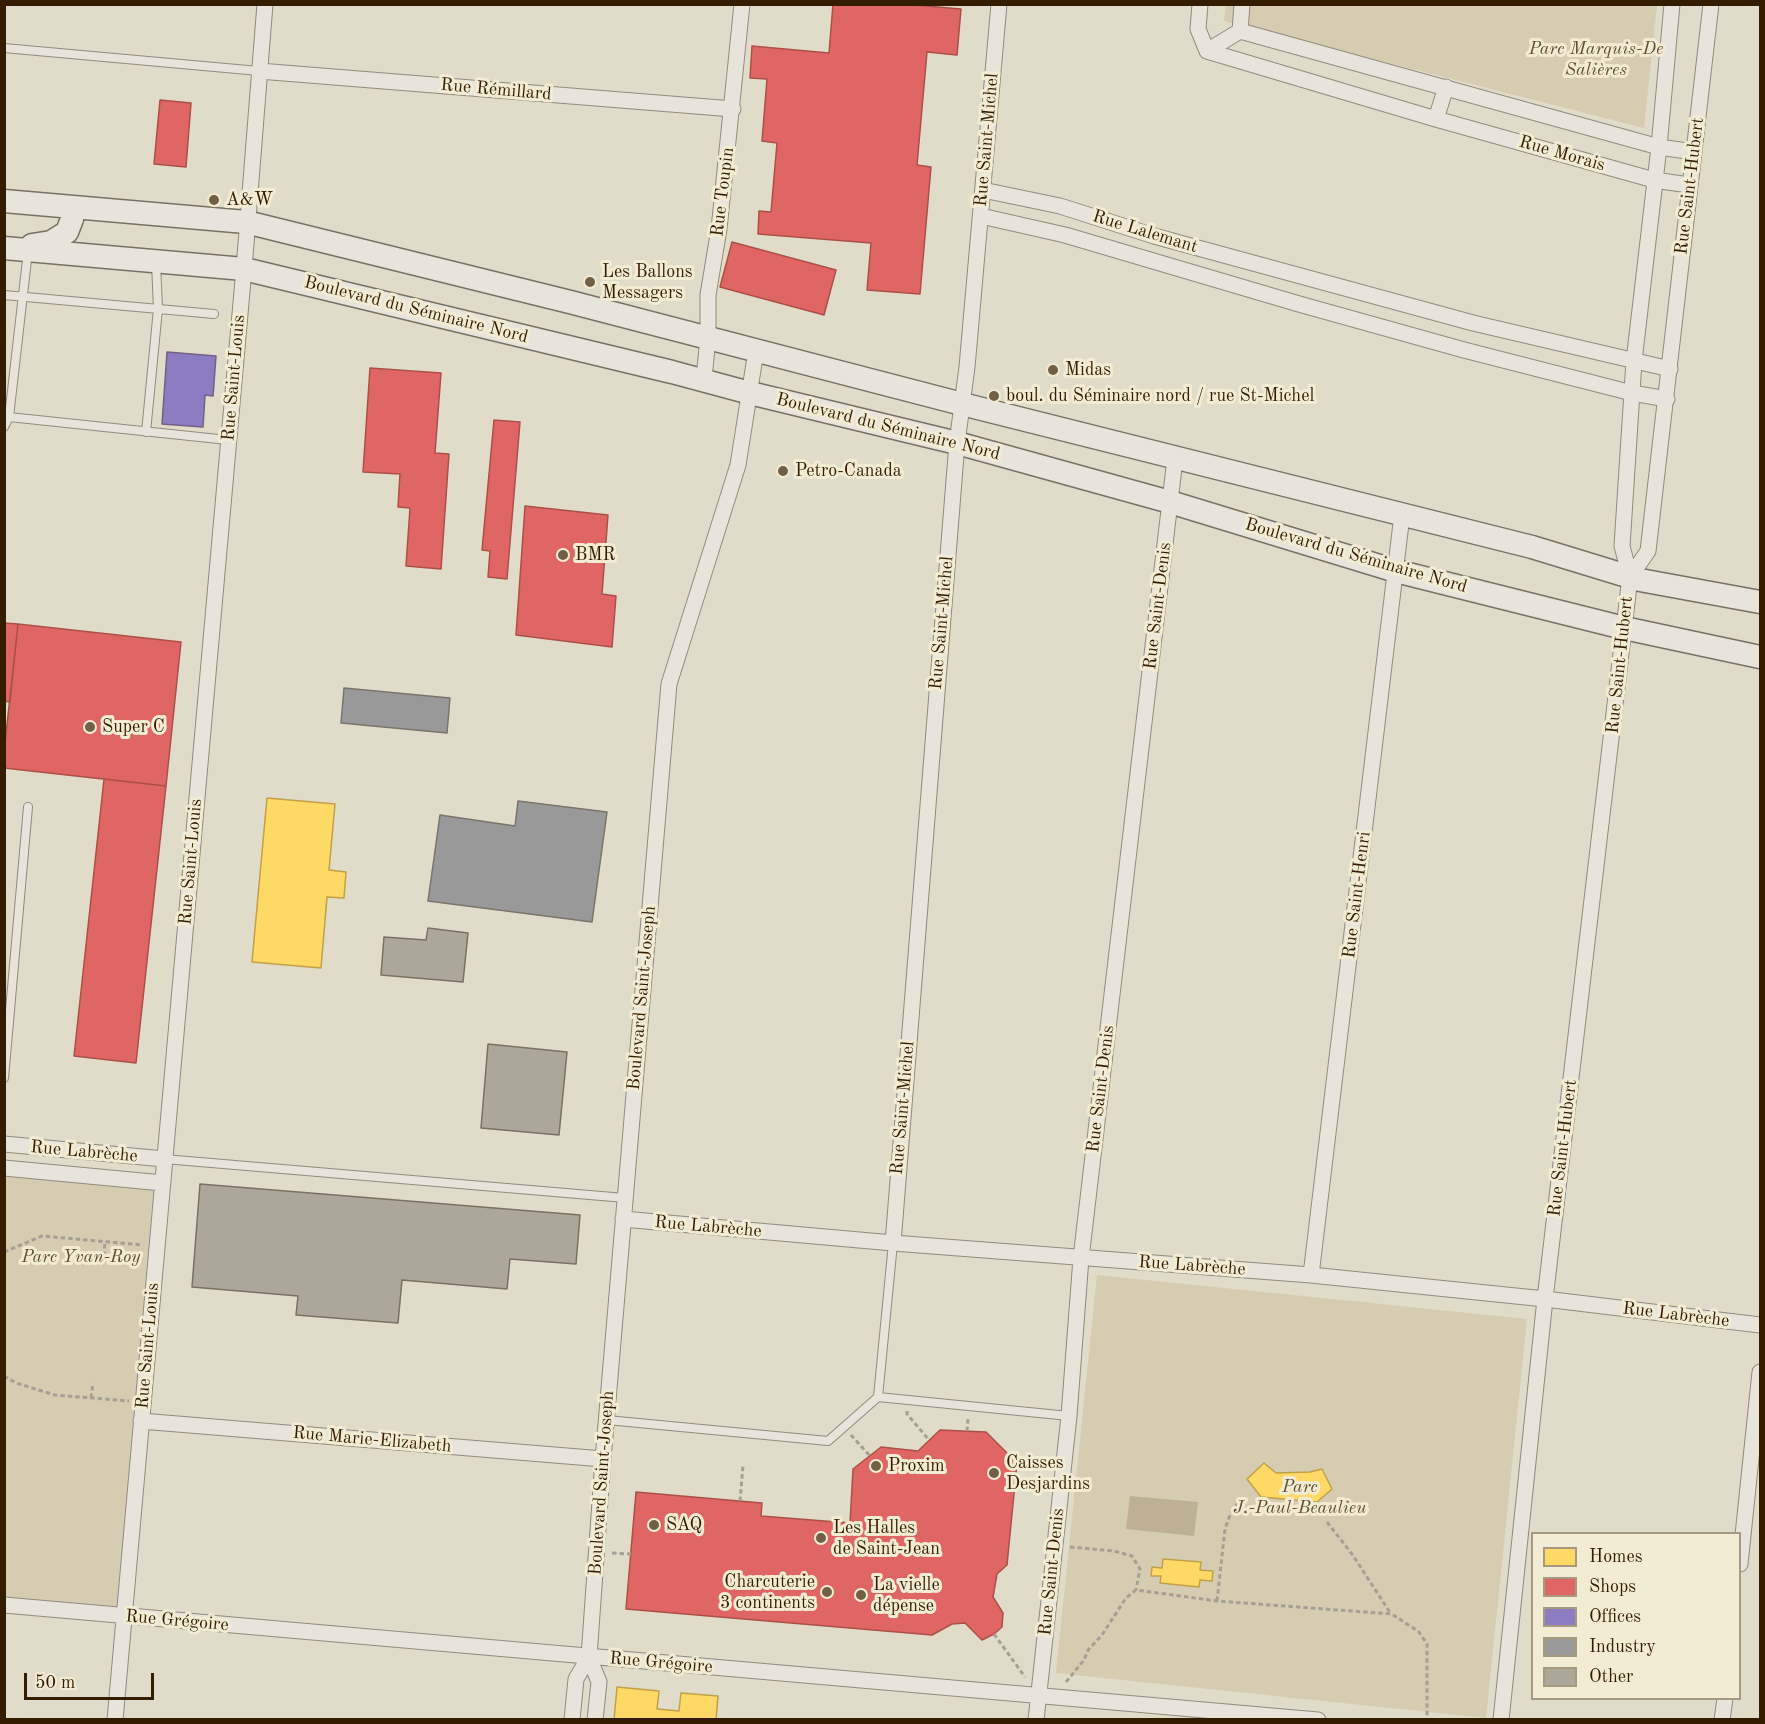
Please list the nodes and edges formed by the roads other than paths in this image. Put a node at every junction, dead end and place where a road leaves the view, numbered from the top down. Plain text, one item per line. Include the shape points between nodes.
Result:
1 (265, 4) edge
2 (742, 4) edge
3 (999, 4) edge
4 (1200, 4) edge
5 (1242, 4) edge
6 (1672, 4) edge
7 (1711, 4) edge
8 (1240, 31) junction
9 (4, 48) edge
10 (1207, 51) junction
11 (259, 70) junction
12 (1446, 87) junction
13 (733, 109) junction
14 (1436, 119) junction
15 (1659, 147) junction
16 (1694, 152) junction
17 (1654, 180) junction
18 (1689, 185) junction
19 (983, 190) junction
20 (4, 201) edge
21 (73, 207) junction
22 (981, 216) junction
23 (246, 222) junction
24 (14, 248) edge
25 (156, 261) junction
26 (244, 269) junction
27 (1307, 278) junction
28 (4, 295) edge
29 (23, 296) junction
30 (1299, 304) junction
31 (159, 309) junction
32 (213, 314) dead end
33 (1473, 323) junction
34 (708, 337) junction
35 (1464, 350) junction
36 (756, 351) junction
37 (1634, 361) junction
38 (1670, 369) junction
39 (704, 380) junction
40 (750, 393) junction
41 (1632, 393) junction
42 (1667, 399) junction
43 (962, 404) junction
44 (9, 417) junction
45 (4, 428) edge
46 (146, 432) junction
47 (228, 440) junction
48 (957, 442) junction
49 (1175, 459) junction
50 (1170, 502) junction
51 (1402, 515) junction
52 (1396, 571) junction
53 (1630, 577) junction
54 (1761, 603) edge
55 (1624, 628) junction
56 (1761, 657) edge
57 (28, 807) dead end
58 (4, 1078) edge
59 (4, 1144) edge
60 (165, 1159) junction
61 (4, 1168) edge
62 (162, 1183) junction
63 (625, 1198) junction
64 (623, 1219) junction
65 (893, 1243) junction
66 (1082, 1258) junction
67 (1311, 1275) junction
68 (1545, 1299) junction
69 (1761, 1325) edge
70 (1761, 1372) edge
71 (878, 1398) junction
72 (1069, 1416) junction
73 (607, 1420) junction
74 (141, 1421) junction
75 (603, 1459) junction
76 (1741, 1555) edge
77 (4, 1605) edge
78 (124, 1616) junction
79 (589, 1657) junction
80 (1045, 1696) junction
81 (1725, 1700) edge
82 (115, 1719) edge
83 (572, 1719) edge
84 (595, 1719) edge
85 (1036, 1719) edge
86 (1318, 1719) edge
87 (1501, 1719) edge
88 (1722, 1719) edge

1 - 11 street, Rue Saint-Louis
2 - 13 street, Rue Toupin
3 - 19 street, Rue Saint-Michel
4 - 10 street via 1198,28
5 - 8 street
6 - 15 street, Rue Saint-Hubert
7 - 16 street, Rue Saint-Hubert
8 - 10 street
8 - 12 street, Rue Morais
9 - 11 lane
10 - 14 street, Rue Morais
11 - 13 street, Rue Rémillard
11 - 23 street, Rue Saint-Louis
12 - 14 street
12 - 15 street, Rue Morais
13 - 34 street, Rue Toupin via 720,229 708,296
14 - 17 street, Rue Morais
15 - 16 street, Rue Morais
15 - 17 street, Rue Saint-Hubert
16 - 18 street, Rue Saint-Hubert
17 - 18 street, Rue Morais
17 - 37 street, Rue Saint-Hubert
18 - 38 street, Rue Saint-Hubert
19 - 22 street, Rue Saint-Michel
19 - 27 street, Rue Lalemant via 1060,206
20 - 21 main road
21 - 23 main road
21 - 24 main road via 67,232 51,242
22 - 30 street, Rue Lalemant via 1065,235
22 - 43 street, Rue Saint-Michel
23 - 26 street, Rue Saint-Louis
23 - 34 main road
24 - 25 main road, Boulevard du Séminaire Nord
24 - 29 lane
25 - 26 main road, Boulevard du Séminaire Nord
25 - 31 lane
26 - 39 main road, Boulevard du Séminaire Nord
26 - 47 street, Rue Saint-Louis
27 - 30 street
27 - 33 street, Rue Lalemant
28 - 29 lane
29 - 31 lane
29 - 44 lane
30 - 35 street, Rue Lalemant
31 - 32 lane
31 - 46 lane
33 - 35 street
33 - 37 street, Rue Lalemant
34 - 36 main road
34 - 39 street, Rue Toupin
35 - 41 street, Rue Lalemant
36 - 40 street, Boulevard Saint-Joseph
36 - 43 main road
37 - 38 street, Rue Lalemant
37 - 41 street, Rue Saint-Hubert
38 - 42 street, Rue Saint-Hubert
39 - 40 main road, Boulevard du Séminaire Nord
40 - 48 main road, Boulevard du Séminaire Nord
40 - 63 street, Boulevard Saint-Joseph via 738,465 669,684
41 - 42 street, Rue Lalemant
41 - 53 street, Rue Saint-Hubert via 1622,546
42 - 53 street, Rue Saint-Hubert via 1648,551
43 - 48 street, Rue Saint-Michel
43 - 49 main road
44 - 45 lane
44 - 46 lane
46 - 47 lane
47 - 60 street, Rue Saint-Louis
48 - 50 main road, Boulevard du Séminaire Nord
48 - 65 street, Rue Saint-Michel
49 - 50 street, Rue Saint-Denis
49 - 51 main road
50 - 52 main road, Boulevard du Séminaire Nord
50 - 66 street, Rue Saint-Denis
51 - 52 street, Rue Saint-Henri
51 - 53 main road via 1532,547
52 - 55 main road, Boulevard du Séminaire Nord
52 - 67 street, Rue Saint-Henri
53 - 54 main road
53 - 55 street, Rue Saint-Hubert
55 - 56 main road, Boulevard du Séminaire Nord
55 - 68 street, Rue Saint-Hubert
57 - 58 lane
59 - 60 street, Rue Labrèche
60 - 62 street, Rue Saint-Louis
60 - 63 lane
61 - 62 street, Rue Labrèche
62 - 74 street, Rue Saint-Louis
63 - 64 street, Boulevard Saint-Joseph
64 - 65 street, Rue Labrèche
64 - 73 street, Boulevard Saint-Joseph
65 - 66 street, Rue Labrèche
65 - 71 lane
66 - 67 street, Rue Labrèche
66 - 72 street, Rue Saint-Denis
67 - 68 street, Rue Labrèche
68 - 69 street, Rue Labrèche
68 - 87 street, Rue Saint-Hubert
70 - 76 street
71 - 72 lane
71 - 73 lane via 828,1441
72 - 80 street, Rue Saint-Denis
73 - 75 street, Boulevard Saint-Joseph
74 - 75 street, Rue Marie-Elizabeth
74 - 78 street, Rue Saint-Louis
75 - 79 street, Boulevard Saint-Joseph
77 - 78 street, Rue Grégoire
78 - 79 street, Rue Grégoire
78 - 82 street, Rue Saint-Louis
79 - 80 street, Rue Grégoire
79 - 83 street, Boulevard Saint-Joseph via 576,1679
79 - 84 street, Boulevard Saint-Joseph via 599,1682
80 - 85 street, Rue Saint-Denis
80 - 86 street, Rue Grégoire
81 - 88 street

